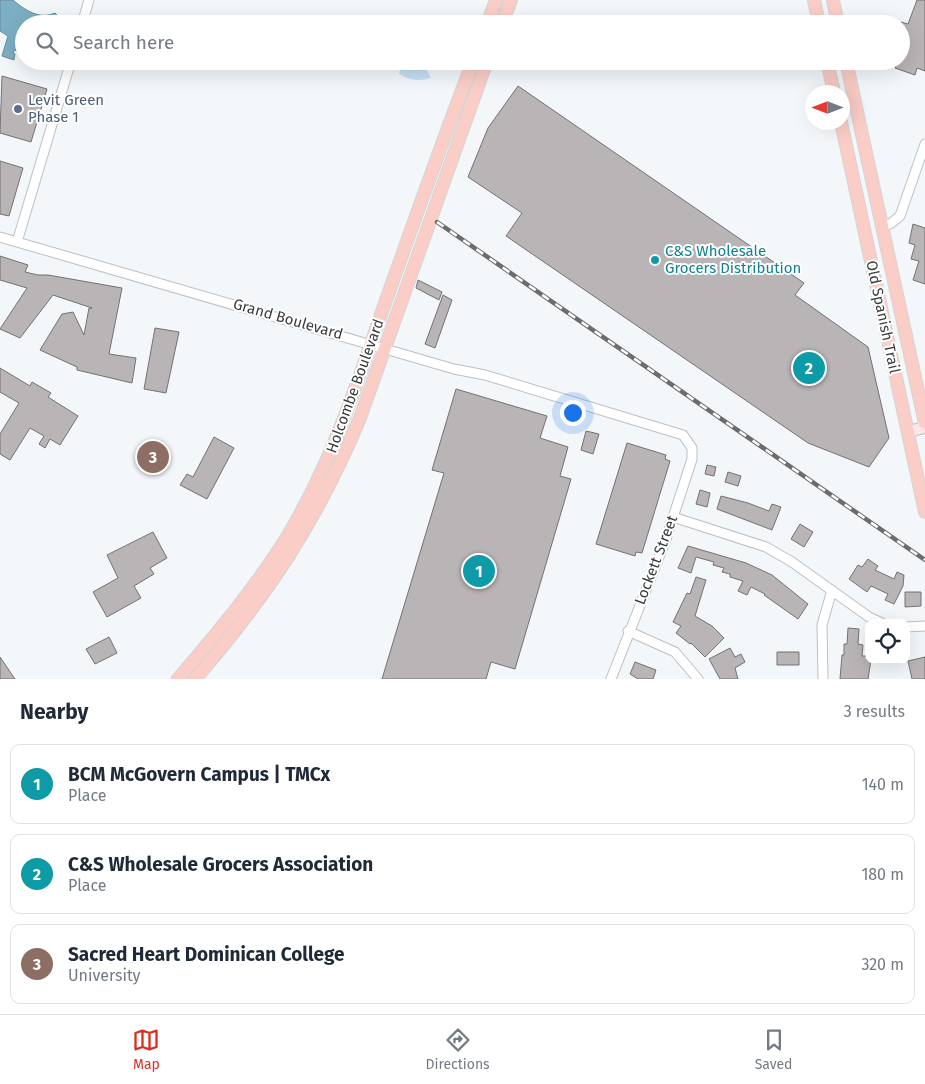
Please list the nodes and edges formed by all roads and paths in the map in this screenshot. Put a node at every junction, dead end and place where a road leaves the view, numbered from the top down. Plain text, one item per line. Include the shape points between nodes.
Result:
1 (88, 0) edge
2 (496, 0) edge
3 (511, 0) edge
4 (833, 4) edge
5 (817, 12) edge
6 (84, 15) edge
7 (490, 15) edge
8 (505, 15) edge
9 (67, 70) edge
10 (470, 70) edge
11 (484, 70) edge
12 (830, 70) edge
13 (848, 70) edge
14 (833, 85) edge
15 (843, 130) edge
16 (925, 144) edge
17 (864, 147) junction
18 (847, 151) junction
19 (882, 226) junction
20 (0, 237) edge
21 (17, 242) junction
22 (886, 246) junction
23 (868, 250) junction
24 (371, 344) junction
25 (384, 349) junction
26 (911, 359) junction
27 (893, 363) junction
28 (925, 423) edge
29 (925, 427) edge
30 (908, 432) junction
31 (688, 440) joint
32 (925, 512) edge
33 (673, 518) junction
34 (832, 590) junction
35 (873, 619) edge
36 (925, 626) edge
37 (910, 627) edge
38 (628, 631) junction
39 (178, 679) edge
40 (195, 679) edge
41 (611, 679) edge
42 (698, 679) edge
43 (823, 679) edge

1 - 6 street
2 - 7 main road
3 - 8 main road
4 - 5 main road
9 - 21 street
10 - 24 main road, Holcombe Boulevard
11 - 25 main road, Holcombe Boulevard
12 - 14 main road
13 - 17 main road, Old Spanish Trail
15 - 18 main road, Old Spanish Trail
16 - 19 street via 900,216
17 - 18 main road
17 - 19 main road, Old Spanish Trail
18 - 23 main road, Old Spanish Trail
19 - 22 main road, Old Spanish Trail
20 - 21 street, Grand Boulevard
21 - 24 street, Grand Boulevard
22 - 23 main road
22 - 26 main road, Old Spanish Trail
23 - 27 main road, Old Spanish Trail
24 - 25 street, Grand Boulevard
24 - 39 main road, Holcombe Boulevard via 332,450 290,532 224,625
25 - 31 street, Grand Boulevard via 674,431
25 - 40 main road, Holcombe Boulevard via 343,457 300,540 237,630
26 - 27 main road
26 - 28 main road, Old Spanish Trail
27 - 30 main road, Old Spanish Trail
29 - 30 street
30 - 32 main road, Old Spanish Trail
31 - 33 street, Lockett Street via 692,458
33 - 34 street via 766,547
33 - 38 street, Lockett Street
34 - 35 street
34 - 43 street via 822,625
36 - 37 street
38 - 41 street, Lockett Street
38 - 42 street via 675,652

